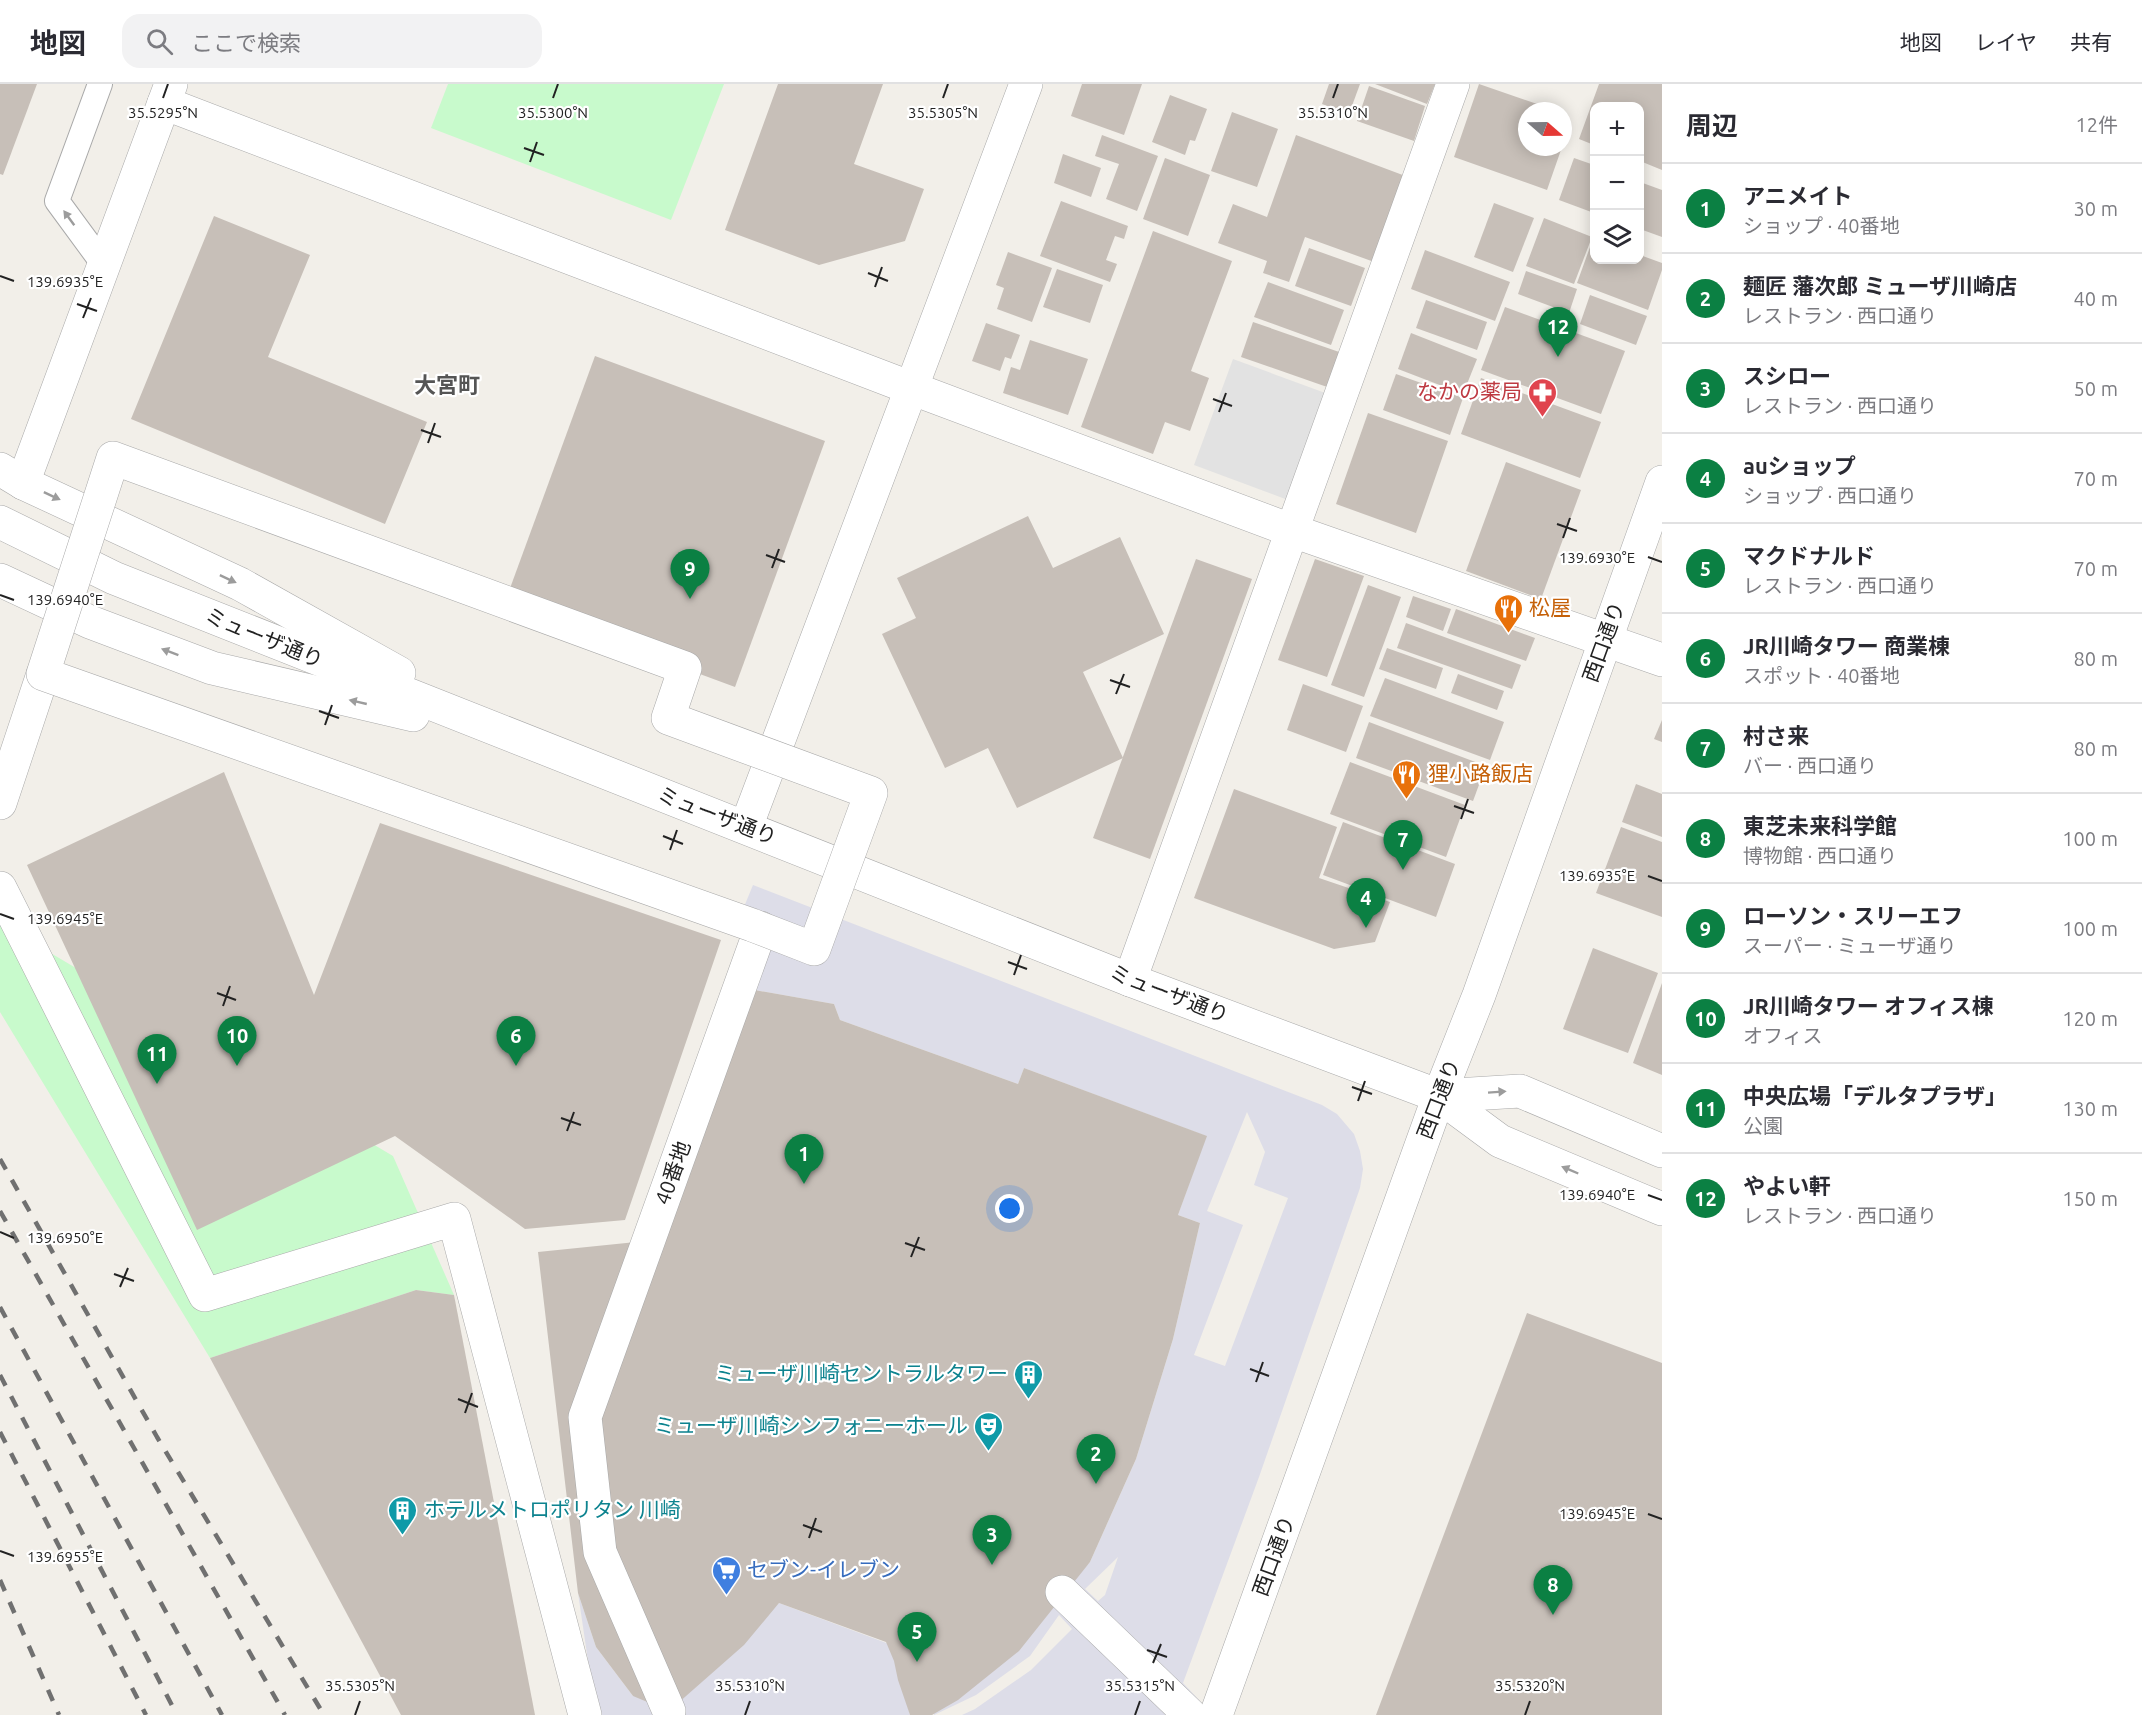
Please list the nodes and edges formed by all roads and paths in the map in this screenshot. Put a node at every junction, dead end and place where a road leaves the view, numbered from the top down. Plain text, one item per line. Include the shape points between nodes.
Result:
1 (100, 84) edge
2 (1026, 84) edge
3 (1453, 84) edge
4 (167, 94) edge
5 (104, 265) junction
6 (911, 388) junction
7 (11, 476) edge
8 (1662, 482) edge
9 (0, 522) edge
10 (1293, 531) junction
11 (0, 580) edge
12 (1605, 640) junction
13 (1662, 660) edge
14 (43, 674) junction
15 (518, 739) junction
16 (0, 803) edge
17 (746, 827) junction
18 (0, 888) edge
19 (761, 928) junction
20 (1130, 980) junction
21 (1439, 1096) junction
22 (1662, 1151) edge
23 (1662, 1209) edge
24 (1062, 1592) dead end
25 (669, 1711) dead end
26 (585, 1715) edge
27 (1190, 1715) edge
28 (1216, 1715) edge

5 -> 1 lane via 57,201
2 - 6 street
3 - 10 street
4 - 5 street
4 - 6 street
5 - 7 street
6 - 10 street
6 - 17 street
7 -> 15 street via 240,584
8 - 12 street, 西口通り
9 - 15 street, ミューザ通り via 114,578
10 - 12 street
10 - 20 street
15 -> 11 street via 212,668 90,622
12 - 13 street
12 - 21 street, 西口通り via 1479,995
14 - 16 street
14 - 19 street, bridge
14 - 19 street, bridge via 113,458 685,668 668,718 871,793 814,949
15 - 17 street, ミューザ通り
17 - 20 street, ミューザ通り
18 - 26 street via 205,1295 454,1219
19 - 25 street, 40番地 via 585,1417 600,1552
20 - 21 street, ミューザ通り
21 -> 22 street, ミューザ通り via 1520,1091
23 -> 21 street, ミューザ通り via 1500,1141
21 - 28 street, 西口通り
24 - 27 street

